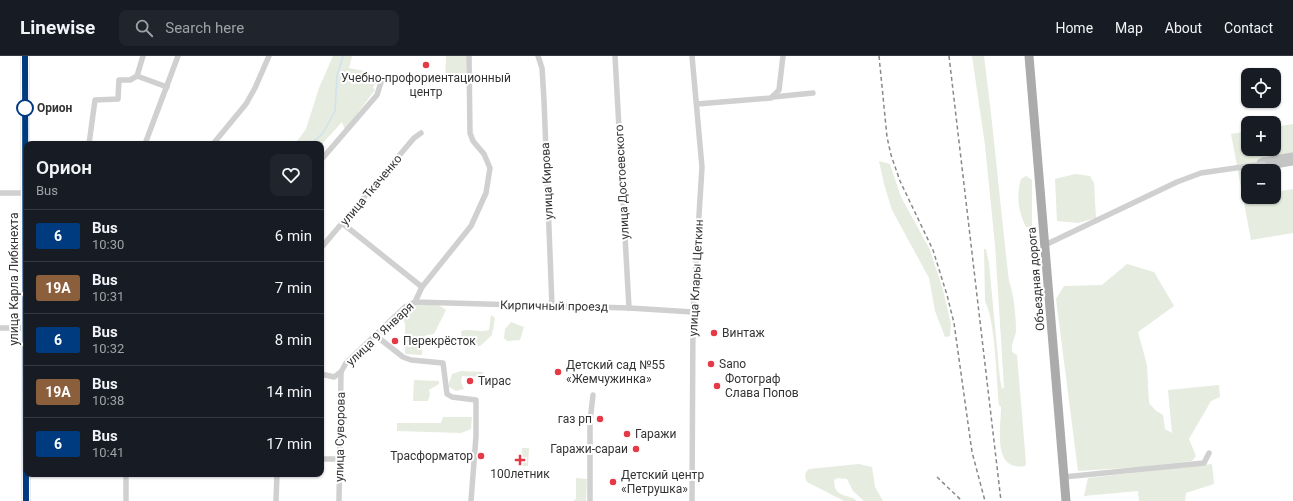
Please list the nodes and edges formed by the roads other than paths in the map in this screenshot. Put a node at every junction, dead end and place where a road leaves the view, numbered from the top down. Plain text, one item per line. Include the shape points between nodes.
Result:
1 (25, 56) edge
2 (143, 56) edge
3 (178, 56) edge
4 (269, 56) edge
5 (468, 56) edge
6 (615, 56) edge
7 (692, 56) edge
8 (783, 56) edge
9 (1030, 56) edge
10 (538, 57) edge
11 (137, 76) junction
12 (382, 79) dead end
13 (167, 87) junction
14 (813, 93) dead end
15 (771, 98) junction
16 (697, 104) junction
17 (421, 133) dead end
18 (26, 141) edge
19 (89, 141) edge
20 (146, 141) edge
21 (215, 141) edge
22 (324, 157) edge
23 (1241, 167) edge
24 (0, 193) edge
25 (24, 193) edge
26 (342, 223) junction
27 (324, 244) edge
28 (1045, 245) junction
29 (422, 287) junction
30 (415, 302) junction
31 (552, 306) junction
32 (629, 308) junction
33 (693, 312) junction
34 (0, 328) edge
35 (24, 328) edge
36 (375, 335) junction
37 (341, 372) junction
38 (324, 375) edge
39 (593, 395) dead end
40 (1209, 453) dead end
41 (324, 459) edge
42 (340, 459) junction
43 (26, 477) edge
44 (126, 477) edge
45 (277, 477) edge
46 (1064, 477) junction
47 (26, 501) edge
48 (126, 501) edge
49 (276, 501) edge
50 (339, 501) edge
51 (471, 501) edge
52 (590, 501) edge
53 (692, 501) edge
54 (1066, 501) edge

1 - 18 main road, улица Карла Либкнехта
2 - 11 street
3 - 13 street
4 - 21 street via 246,104
5 - 29 street, улица 9 Января via 470,133 487,160 490,177 486,193 471,226
6 - 32 street, улица Достоевского
7 - 16 street, улица Клары Цеткин
8 - 15 street via 779,90
9 - 28 main road, Объездная дорога
10 - 31 street, улица Кирова via 542,68 544,100
11 - 13 street
11 - 19 street via 130,80 119,80 118,99 95,100
12 - 22 street via 377,95
13 - 20 street
14 - 15 street
15 - 16 street
16 - 33 street, улица Клары Цеткин via 702,167
17 - 26 street, улица Ткаченко
23 - 28 street via 1202,173 1177,182
24 - 25 street
26 - 27 street, улица Ткаченко
26 - 29 street
28 - 46 main road, Объездная дорога
29 - 30 street, улица 9 Января
30 - 31 street, Кирпичный проезд
30 - 36 street, улица 9 Января via 405,307
31 - 32 street, Кирпичный проезд
32 - 33 street, Кирпичный проезд
33 - 53 street, улица Клары Цеткин
34 - 35 street
36 - 37 street, улица 9 Января
36 - 51 street via 403,357 443,363 447,394 476,400
37 - 38 street, улица 9 Января via 334,377
37 - 42 street, улица Суворова
39 - 52 street via 590,421
40 - 46 street via 1204,463
41 - 42 street
42 - 50 street, улица Суворова
43 - 47 main road, улица Карла Либкнехта
44 - 48 street
45 - 49 street
46 - 54 main road, Объездная дорога

